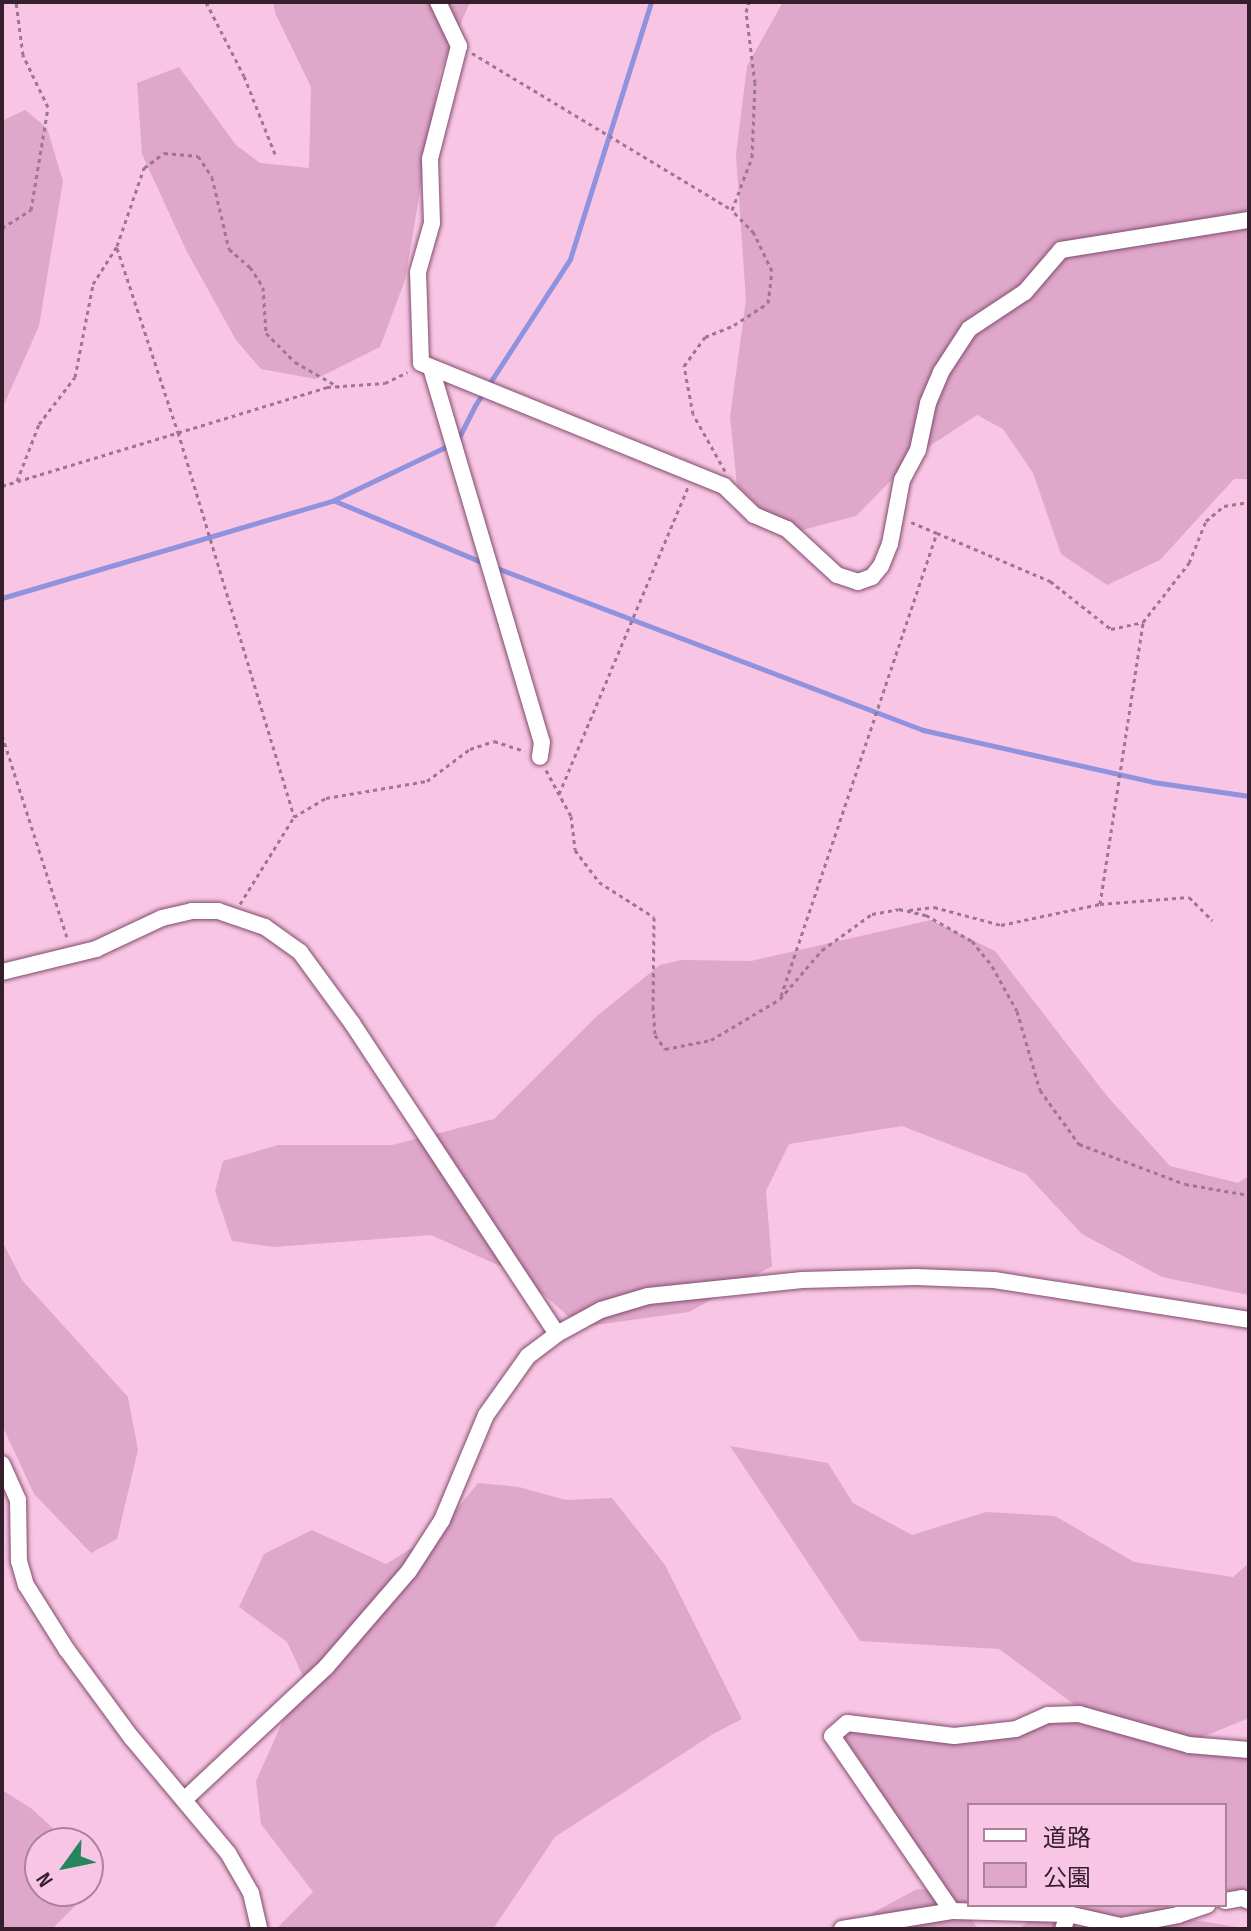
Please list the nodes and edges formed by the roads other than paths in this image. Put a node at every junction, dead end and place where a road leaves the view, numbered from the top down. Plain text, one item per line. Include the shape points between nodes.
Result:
1 (438, 2) edge
2 (1249, 220) edge
3 (426, 365) junction
4 (540, 757) road end
5 (2, 972) edge
6 (1249, 1320) edge
7 (557, 1334) junction
8 (2, 1464) edge
9 (1249, 1750) edge
10 (184, 1800) junction
11 (1227, 1901) edge
12 (1249, 1901) edge
13 (1201, 1907) edge
14 (952, 1911) junction
15 (1066, 1922) edge
16 (259, 1929) edge
17 (842, 1929) edge

1 - 3 street via 459,46 430,159 432,223 418,272
2 - 3 street via 1061,250 1025,292 969,329 928,403 881,566 858,582 837,575 787,529 754,515 724,486
3 - 4 street via 542,742
5 - 7 street via 72,956 177,914 206,910 265,927 300,952
6 - 7 street via 994,1280 916,1277 802,1280 648,1296 601,1310
7 - 10 street via 528,1356 486,1415 442,1520 409,1571 327,1666
8 - 10 street via 18,1500 19,1561 26,1585 93,1687
9 - 14 street via 1189,1745 1079,1714 1048,1715 1016,1729 954,1736 847,1723 832,1736
10 - 16 street via 241,1873
11 - 12 street
13 - 15 street via 1121,1926
14 - 15 street
14 - 17 street

